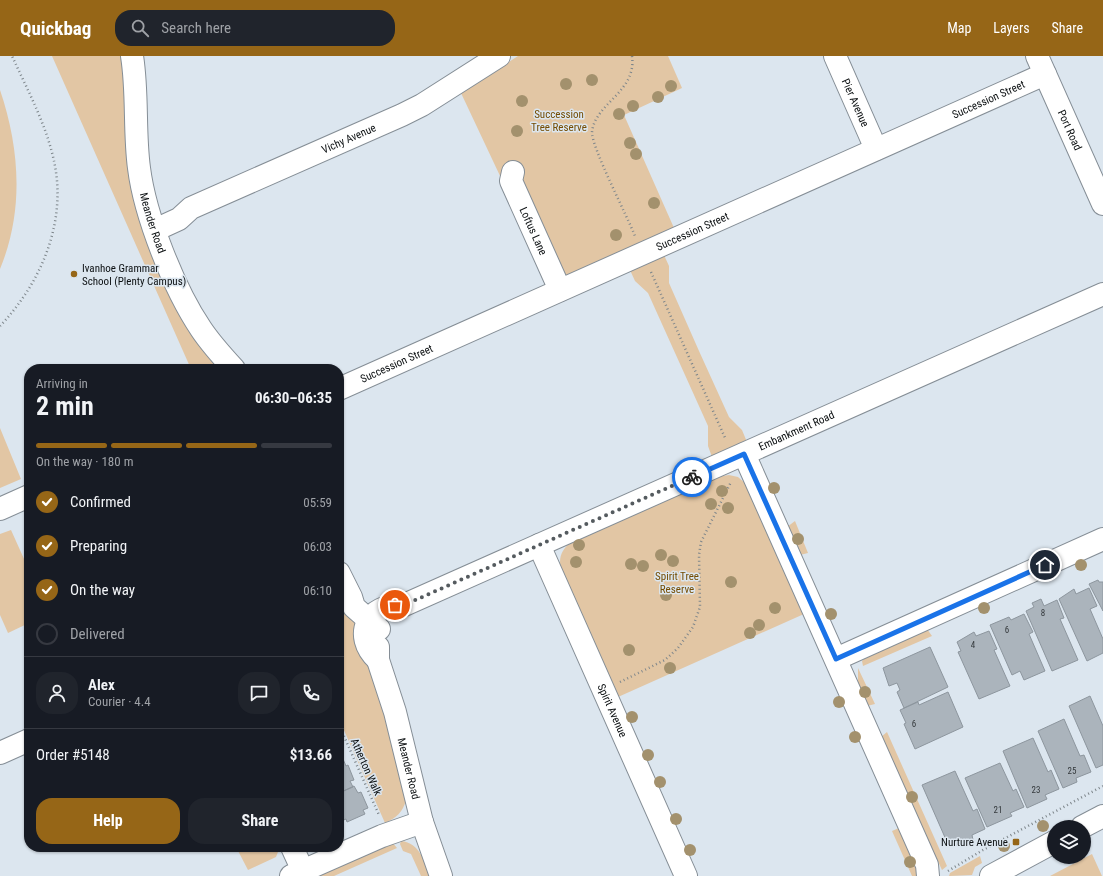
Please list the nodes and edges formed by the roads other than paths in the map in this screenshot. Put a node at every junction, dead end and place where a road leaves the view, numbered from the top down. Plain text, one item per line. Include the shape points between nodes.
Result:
1 (132, 56) edge
2 (499, 56) edge
3 (835, 56) edge
4 (1041, 65) edge
5 (876, 149) junction
6 (513, 172) dead end
7 (1103, 204) edge
8 (153, 225) junction
9 (560, 290) junction
10 (1103, 294) edge
11 (230, 364) edge
12 (344, 387) edge
13 (744, 454) junction
14 (24, 498) edge
15 (0, 509) edge
16 (1103, 539) edge
17 (539, 545) junction
18 (344, 583) edge
19 (377, 622) junction
20 (836, 659) junction
21 (24, 742) edge
22 (0, 752) edge
23 (1103, 816) edge
24 (422, 822) junction
25 (1091, 822) edge
26 (1047, 846) edge
27 (293, 852) edge
28 (935, 872) edge
29 (297, 874) edge
30 (441, 876) edge
31 (686, 876) edge
32 (991, 876) edge

1 - 8 street, Meander Road via 137,96 139,169
2 - 8 street, Vichy Avenue via 409,111 191,208 174,209
3 - 5 street, Pier Avenue
4 - 5 street, Succession Street
4 - 7 street, Port Road
5 - 9 street, Succession Street
6 - 9 street, Loftus Lane via 511,181
8 - 11 street, Meander Road via 192,315 209,341
9 - 12 street, Succession Street
10 - 13 street, Embankment Road
13 - 17 street, Embankment Road
13 - 20 street
14 - 15 street
16 - 20 street
17 - 19 street, Embankment Road via 402,606 399,612
17 - 31 street, Spirit Avenue
18 - 19 street via 354,607
19 - 24 street, Meander Road via 364,632 364,639 367,648 378,660 395,712
20 - 28 street
21 - 22 street
23 - 25 street
24 - 29 street via 382,836
24 - 30 street, Meander Road
26 - 32 street
27 - 29 street

